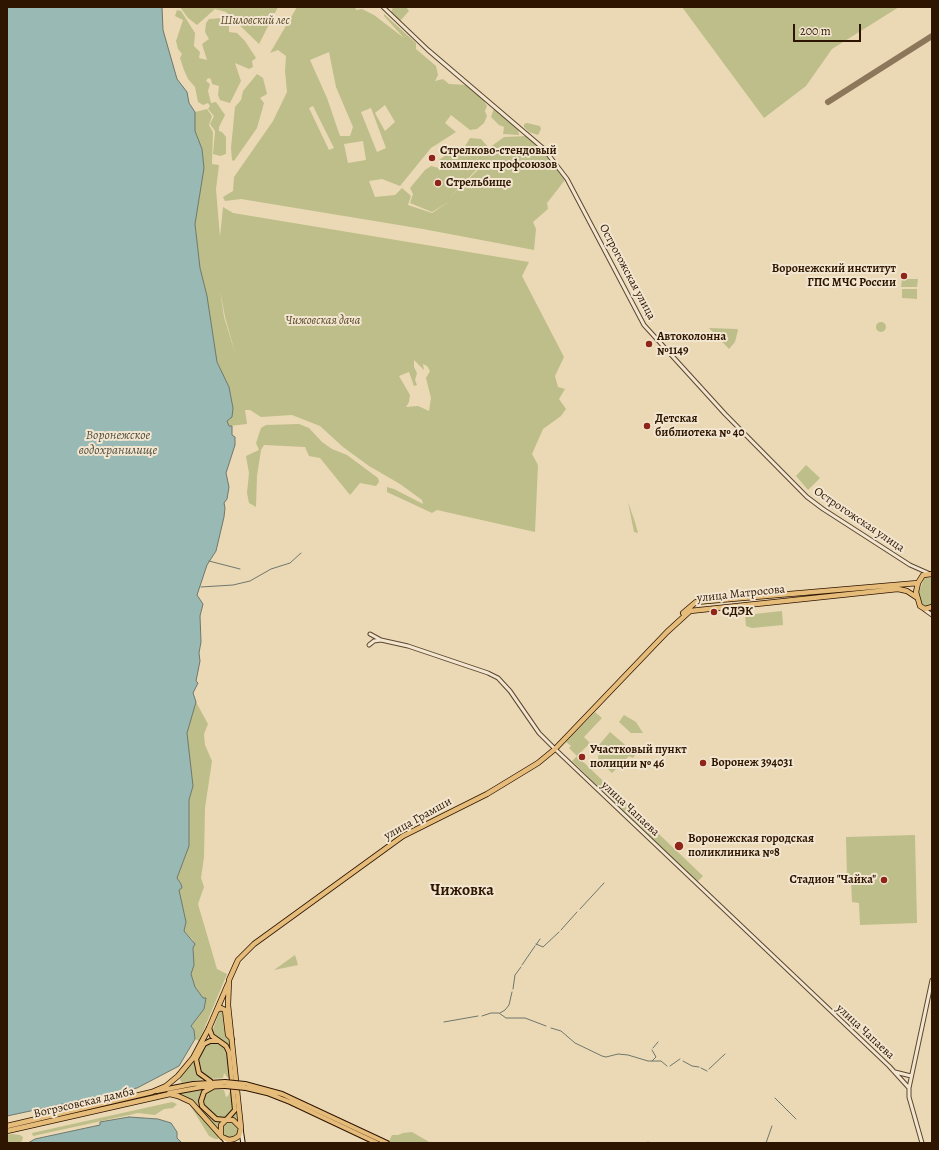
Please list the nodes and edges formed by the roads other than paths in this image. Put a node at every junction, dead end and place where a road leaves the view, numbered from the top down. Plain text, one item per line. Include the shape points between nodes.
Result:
1 (383, 7) edge
2 (916, 569) junction
3 (930, 574) edge
4 (919, 581) junction
5 (826, 593) junction
6 (916, 597) junction
7 (932, 607) edge
8 (923, 608) junction
9 (932, 615) edge
10 (676, 622) joint
11 (370, 634) dead end
12 (381, 640) junction
13 (369, 645) dead end
14 (555, 749) junction
15 (229, 980) junction
16 (932, 980) edge
17 (217, 1010) junction
18 (209, 1028) junction
19 (232, 1039) junction
20 (218, 1041) junction
21 (894, 1072) junction
22 (911, 1076) junction
23 (213, 1084) junction
24 (245, 1086) junction
25 (909, 1088) junction
26 (152, 1092) junction
27 (165, 1094) junction
28 (226, 1120) junction
29 (7, 1126) edge
30 (241, 1128) junction
31 (7, 1131) edge
32 (222, 1137) junction
33 (228, 1143) edge
34 (243, 1143) edge
35 (377, 1143) edge
36 (387, 1143) edge
37 (922, 1143) edge

1 - 2 street, Острогожская улица via 428,50 541,146 555,162 567,179 644,325 725,414 807,497
2 - 3 street, Острогожская улица
2 - 4 street
3 - 4 highway, улица Матросова
4 - 5 highway, улица Матросова
4 - 6 highway
5 - 6 highway, улица Матросова via 898,589
5 - 10 highway, улица Матросова via 696,602
6 - 8 highway
7 - 8 highway
8 - 9 street
10 - 14 highway, улица Грамши
11 - 12 street, улица Чапаева
12 - 13 street
12 - 14 street, улица Чапаева via 426,651 493,674 506,685 539,733
14 - 15 highway, улица Грамши via 505,784 390,844 254,944 238,960
14 - 21 street, улица Чапаева
15 - 17 highway, Вогрэсовская дамба
15 - 19 highway, улица Грамши via 228,1005
16 - 22 street
17 - 18 highway, Вогрэсовская дамба
17 - 19 highway via 225,1010 228,1034
18 - 20 main road via 212,1036
18 - 26 highway, Вогрэсовская дамба via 186,1067 171,1082
19 - 30 highway, улица Грамши
20 - 23 main road via 204,1044 196,1060 199,1073
20 - 28 main road via 226,1046 229,1052 235,1110
21 - 22 street, улица Чапаева
21 - 25 street, улица Чапаева
22 - 25 street
23 - 24 main road, bridge
23 - 26 main road via 187,1085
23 - 27 main road
23 - 28 main road via 204,1092 202,1104 216,1119
24 - 35 main road via 290,1102
24 - 36 main road via 282,1094
25 - 37 street via 909,1097
26 - 29 highway, Вогрэсовская дамба
27 - 31 highway, Вогрэсовская дамба
27 - 32 highway via 191,1102
28 - 30 highway via 236,1121
28 - 32 highway via 220,1128
30 - 32 highway via 239,1136 234,1139
30 - 34 main road
32 - 33 main road

